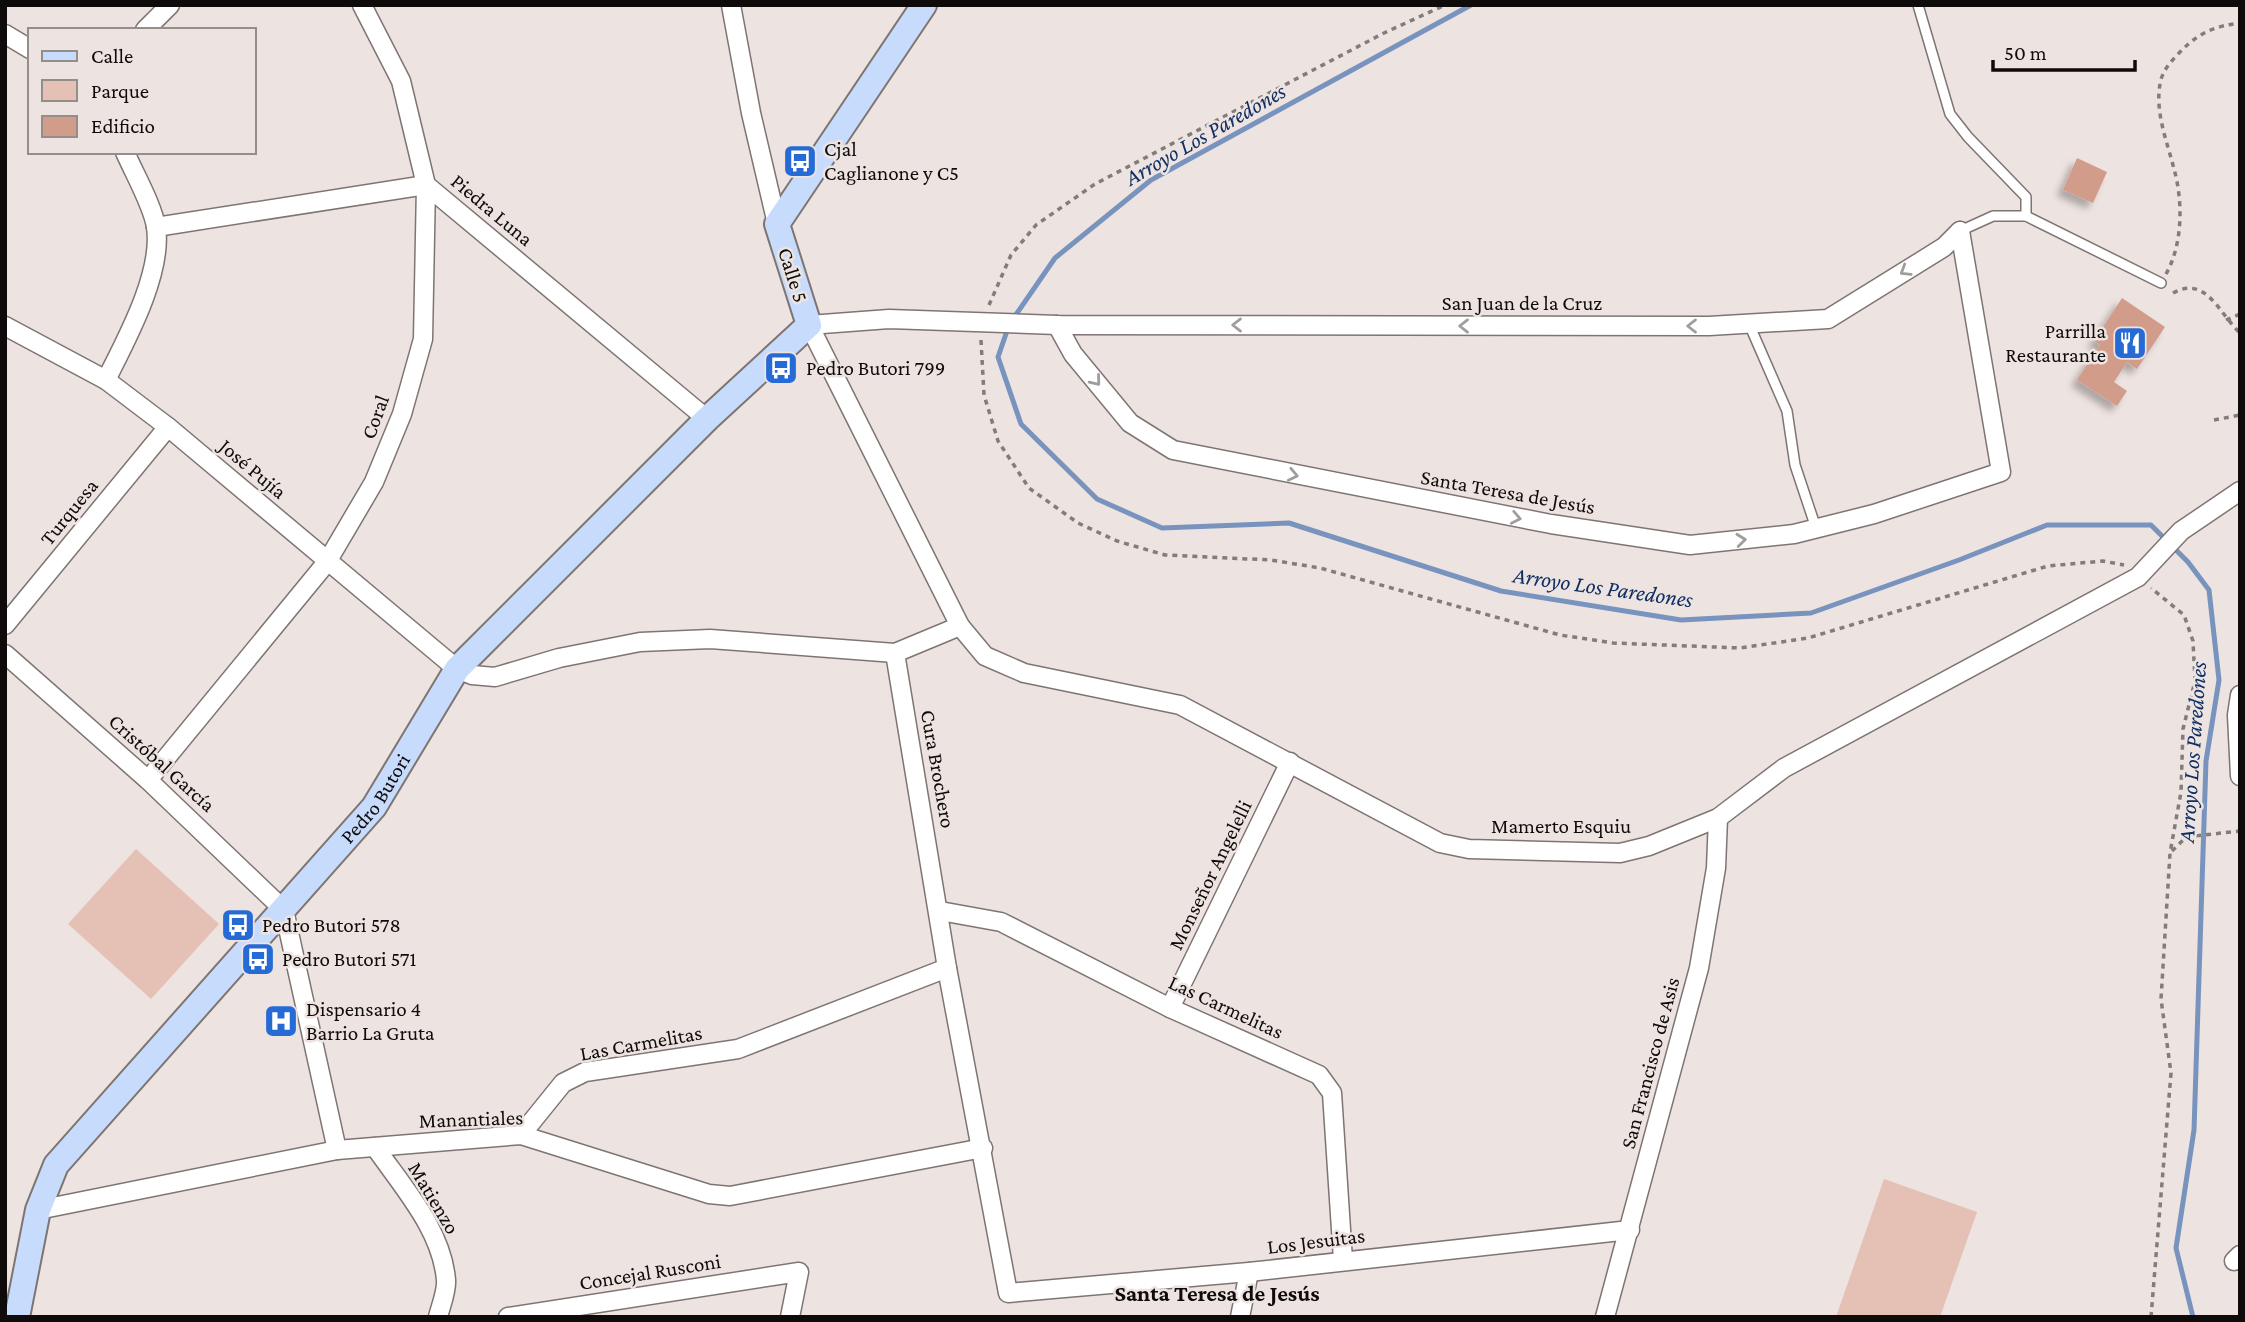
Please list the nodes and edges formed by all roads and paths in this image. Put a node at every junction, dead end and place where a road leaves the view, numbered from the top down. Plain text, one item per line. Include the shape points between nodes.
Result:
1 (170, 5) edge
2 (362, 5) edge
3 (731, 5) edge
4 (924, 5) edge
5 (1445, 5) edge
6 (1918, 5) edge
7 (2240, 23) edge
8 (147, 28) edge
9 (5, 34) edge
10 (28, 48) edge
11 (126, 154) edge
12 (426, 185) junction
13 (2026, 216) junction
14 (776, 224) junction
15 (156, 226) junction
16 (1960, 231) junction
17 (2161, 283) joint
18 (2173, 293) dead end
19 (2240, 314) edge
20 (2227, 320) junction
21 (989, 322) junction
22 (1749, 324) junction
23 (1057, 325) junction
24 (5, 326) edge
25 (809, 326) junction
26 (2240, 333) edge
27 (106, 380) junction
28 (2240, 415) edge
29 (706, 419) junction
30 (2214, 419) dead end
31 (168, 427) junction
32 (2238, 500) edge
33 (1816, 528) junction
34 (327, 562) junction
35 (2138, 577) junction
36 (5, 625) edge
37 (960, 626) junction
38 (895, 653) junction
39 (5, 654) edge
40 (457, 669) junction
41 (2240, 695) edge
42 (1290, 762) junction
43 (2240, 776) edge
44 (148, 779) junction
45 (1718, 818) junction
46 (2240, 831) edge
47 (2170, 853) junction
48 (284, 910) junction
49 (940, 911) junction
50 (947, 968) junction
51 (1170, 1008) junction
52 (521, 1135) junction
53 (375, 1147) junction
54 (983, 1148) junction
55 (337, 1150) junction
56 (38, 1210) junction
57 (1630, 1230) junction
58 (1343, 1260) junction
59 (1249, 1272) junction
60 (1007, 1293) joint
61 (17, 1317) edge
62 (439, 1317) edge
63 (508, 1317) edge
64 (790, 1317) edge
65 (1240, 1317) edge
66 (1605, 1317) edge
67 (2151, 1317) edge

1 - 8 street
2 - 12 street, Coral via 401,81
3 - 14 street
4 - 14 street
5 - 21 path via 1095,184 1036,225 1011,255 998,280
6 - 13 lane via 1950,114 2026,197
7 - 17 path via 2198,34 2169,64 2160,82 2159,114 2179,201 2174,260
9 - 10 street
11 - 15 street
12 - 15 street, Piedra Luna
12 - 29 street, Piedra Luna
12 - 34 street, Coral via 423,339 402,414 374,482
13 - 16 lane via 1993,216
13 - 17 lane
14 - 25 street, Calle 5
15 - 27 street via 155,260 148,283
16 -> 22 street, San Juan de la Cruz via 1944,247 1828,319
16 - 33 street, Santa Teresa de Jesús via 2001,472
18 - 20 path via 2186,286 2199,288
19 - 20 path
20 - 26 path
21 - 23 street, San Juan de la Cruz
21 - 25 street, San Juan de la Cruz via 889,319
21 - 35 path via 980,355 984,395 998,441 1029,488 1079,523 1117,541 1165,555 1271,560 1320,568 1560,635 1690,647 1740,648 1808,638 2048,566 2103,561 2123,565
22 -> 23 street, San Juan de la Cruz
22 - 33 lane via 1787,411 1795,465
23 -> 33 street, Santa Teresa de Jesús via 1073,354 1130,423 1173,450 1538,522 1690,545
24 - 27 street, José Pujía
25 - 29 street, Pedro Butori
25 - 37 street
27 - 31 street, José Pujía
28 - 30 path
29 - 40 street, Pedro Butori
31 - 34 street, José Pujía
31 - 36 street, Turquesa
32 - 35 street, Mamerto Esquiu via 2181,531
34 - 40 street, José Pujía
34 - 44 street, Coral
35 - 45 street, Mamerto Esquiu via 1784,768
35 - 47 path via 2184,615 2193,641 2195,681 2183,729 2181,792
37 - 38 street
37 - 42 street, Mamerto Esquiu via 985,656 1024,673 1181,705
38 - 40 street via 710,639 640,642 495,677
38 - 49 street, Cura Brochero
39 - 44 street, Cristóbal García
40 - 48 street, Pedro Butori via 374,807
41 - 43 street
42 - 45 street, Mamerto Esquiu via 1440,843 1469,849 1620,853
42 - 51 street, Monseñor Angelelli
44 - 48 street, Cristóbal García
45 - 57 street, San Francisco de Asis via 1716,868 1699,968
46 - 47 path via 2186,836
47 - 67 path via 2161,999 2171,1073
48 - 55 street
48 - 56 street, Pedro Butori via 56,1165
49 - 50 street, Cura Brochero
49 - 51 street, Las Carmelitas via 1001,922
50 - 52 street, Las Carmelitas via 738,1049 585,1072 563,1083
50 - 54 street, Cura Brochero
51 - 58 street, Las Carmelitas via 1319,1075 1332,1093
52 - 53 street, Manantiales
52 - 54 street, Manantiales via 709,1194 730,1196
53 - 55 street, Manantiales
53 - 62 street, Matienzo via 425,1220 439,1250 446,1281
54 - 60 street, Cura Brochero
55 - 56 street, Manantiales
56 - 61 street, Pedro Butori
57 - 58 street, Los Jesuitas
57 - 66 street, San Francisco de Asis
58 - 59 street, Los Jesuitas
59 - 60 street, Los Jesuitas
59 - 65 street
63 - 64 street, Concejal Rusconi via 799,1272

